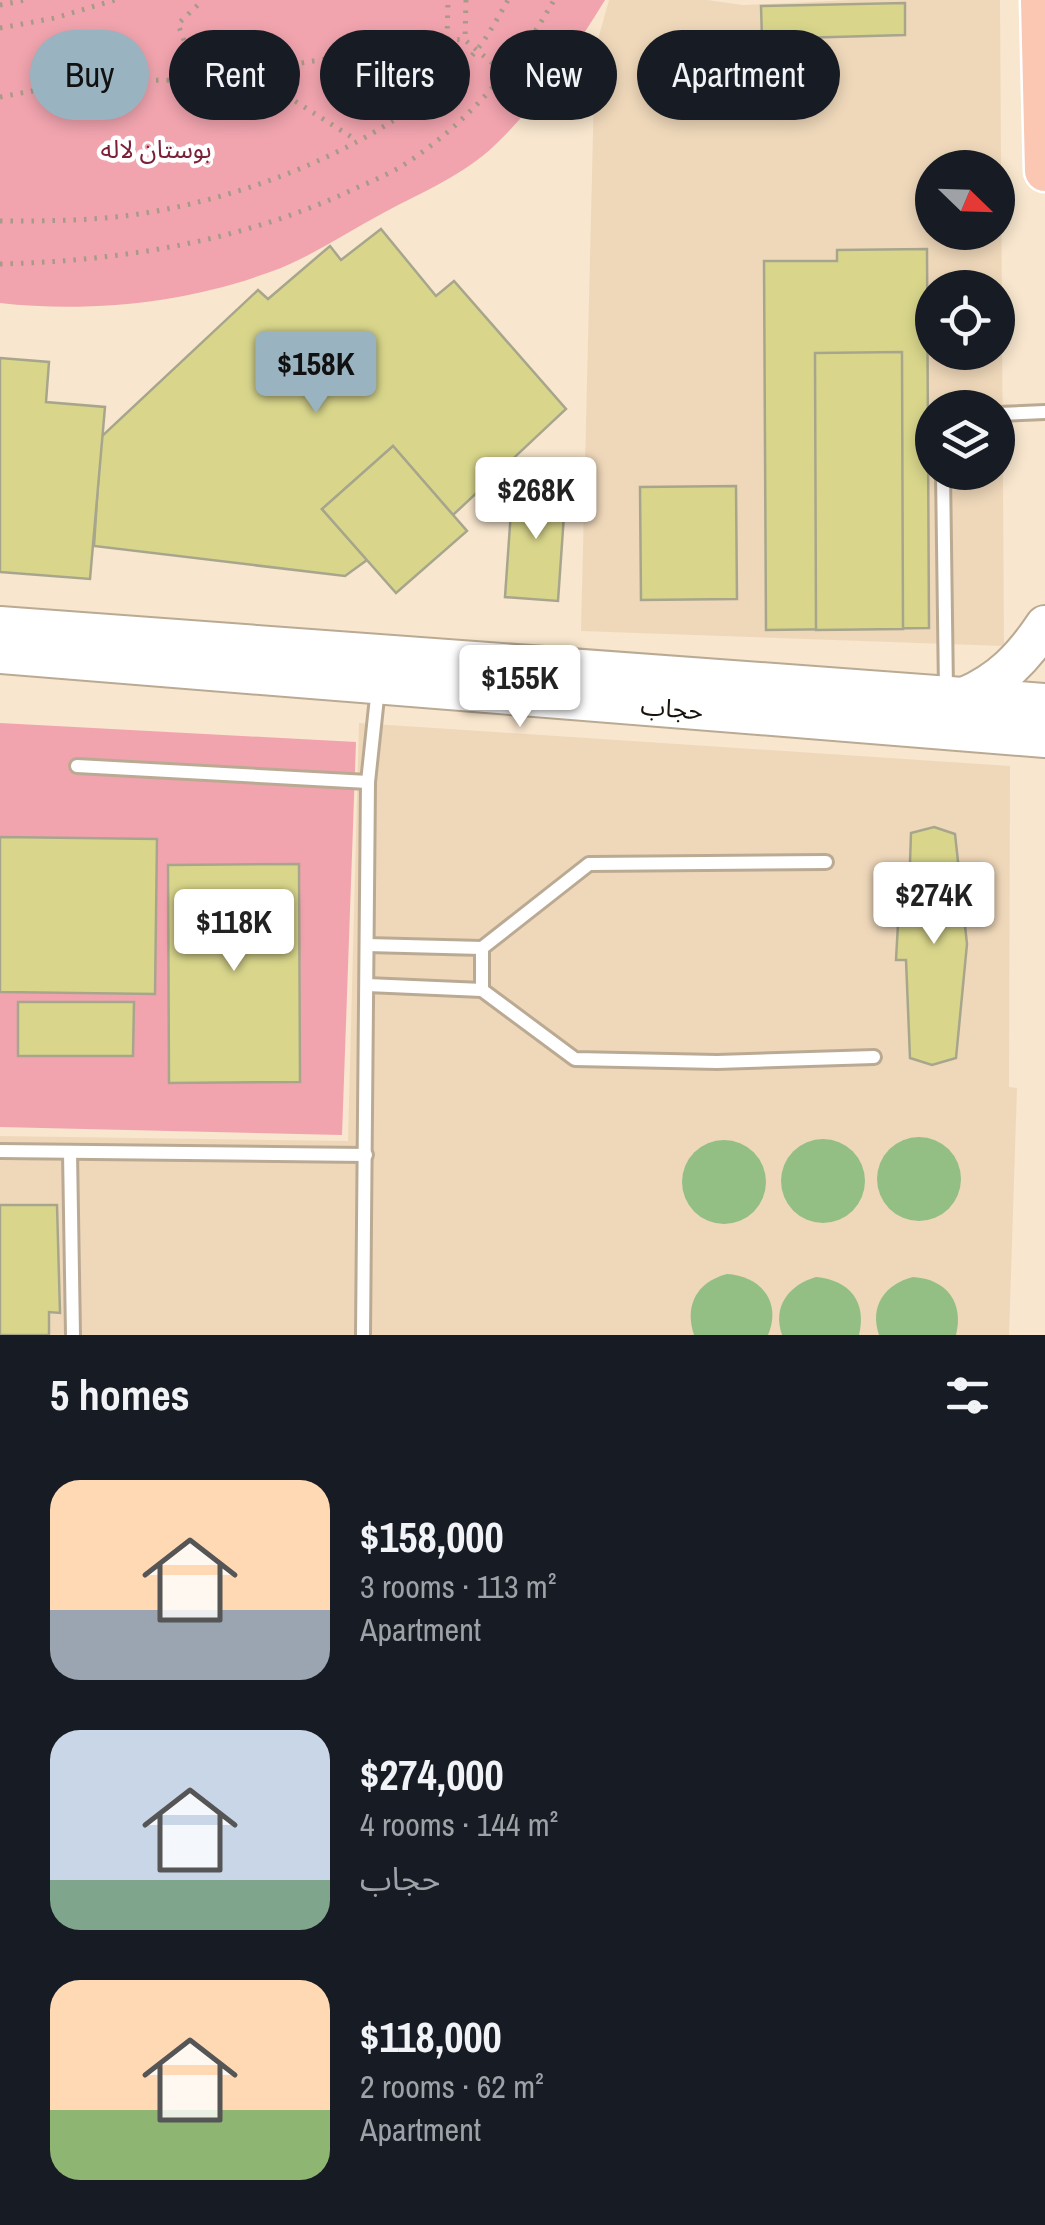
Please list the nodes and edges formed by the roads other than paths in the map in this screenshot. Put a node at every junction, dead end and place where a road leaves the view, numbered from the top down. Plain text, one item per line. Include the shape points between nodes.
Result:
1 (1041, 0) edge
2 (1045, 171) edge
3 (1045, 412) edge
4 (1015, 413) edge
5 (944, 490) edge
6 (1045, 625) edge
7 (0, 626) edge
8 (0, 654) edge
9 (380, 669) junction
10 (955, 696) junction
11 (1045, 702) edge
12 (1045, 738) edge
13 (77, 766) dead end
14 (368, 782) junction
15 (826, 862) dead end
16 (366, 945) junction
17 (482, 948) junction
18 (366, 985) junction
19 (482, 990) junction
20 (874, 1057) dead end
21 (0, 1151) edge
22 (70, 1152) junction
23 (366, 1155) junction
24 (73, 1335) edge
25 (363, 1335) edge

1 - 2 main road
3 - 4 lane
5 - 10 lane
6 - 10 main road via 1003,676
7 - 9 main road, حجاب
8 - 9 main road, حجاب
9 - 10 main road, حجاب
9 - 12 main road, حجاب
9 - 14 lane
10 - 11 main road, حجاب
13 - 14 lane
14 - 16 lane
15 - 17 lane via 589,864
16 - 17 lane
16 - 18 lane
17 - 19 lane
18 - 19 lane
18 - 23 lane
19 - 20 lane via 575,1059
21 - 22 lane
22 - 23 lane
22 - 24 lane
23 - 25 lane

